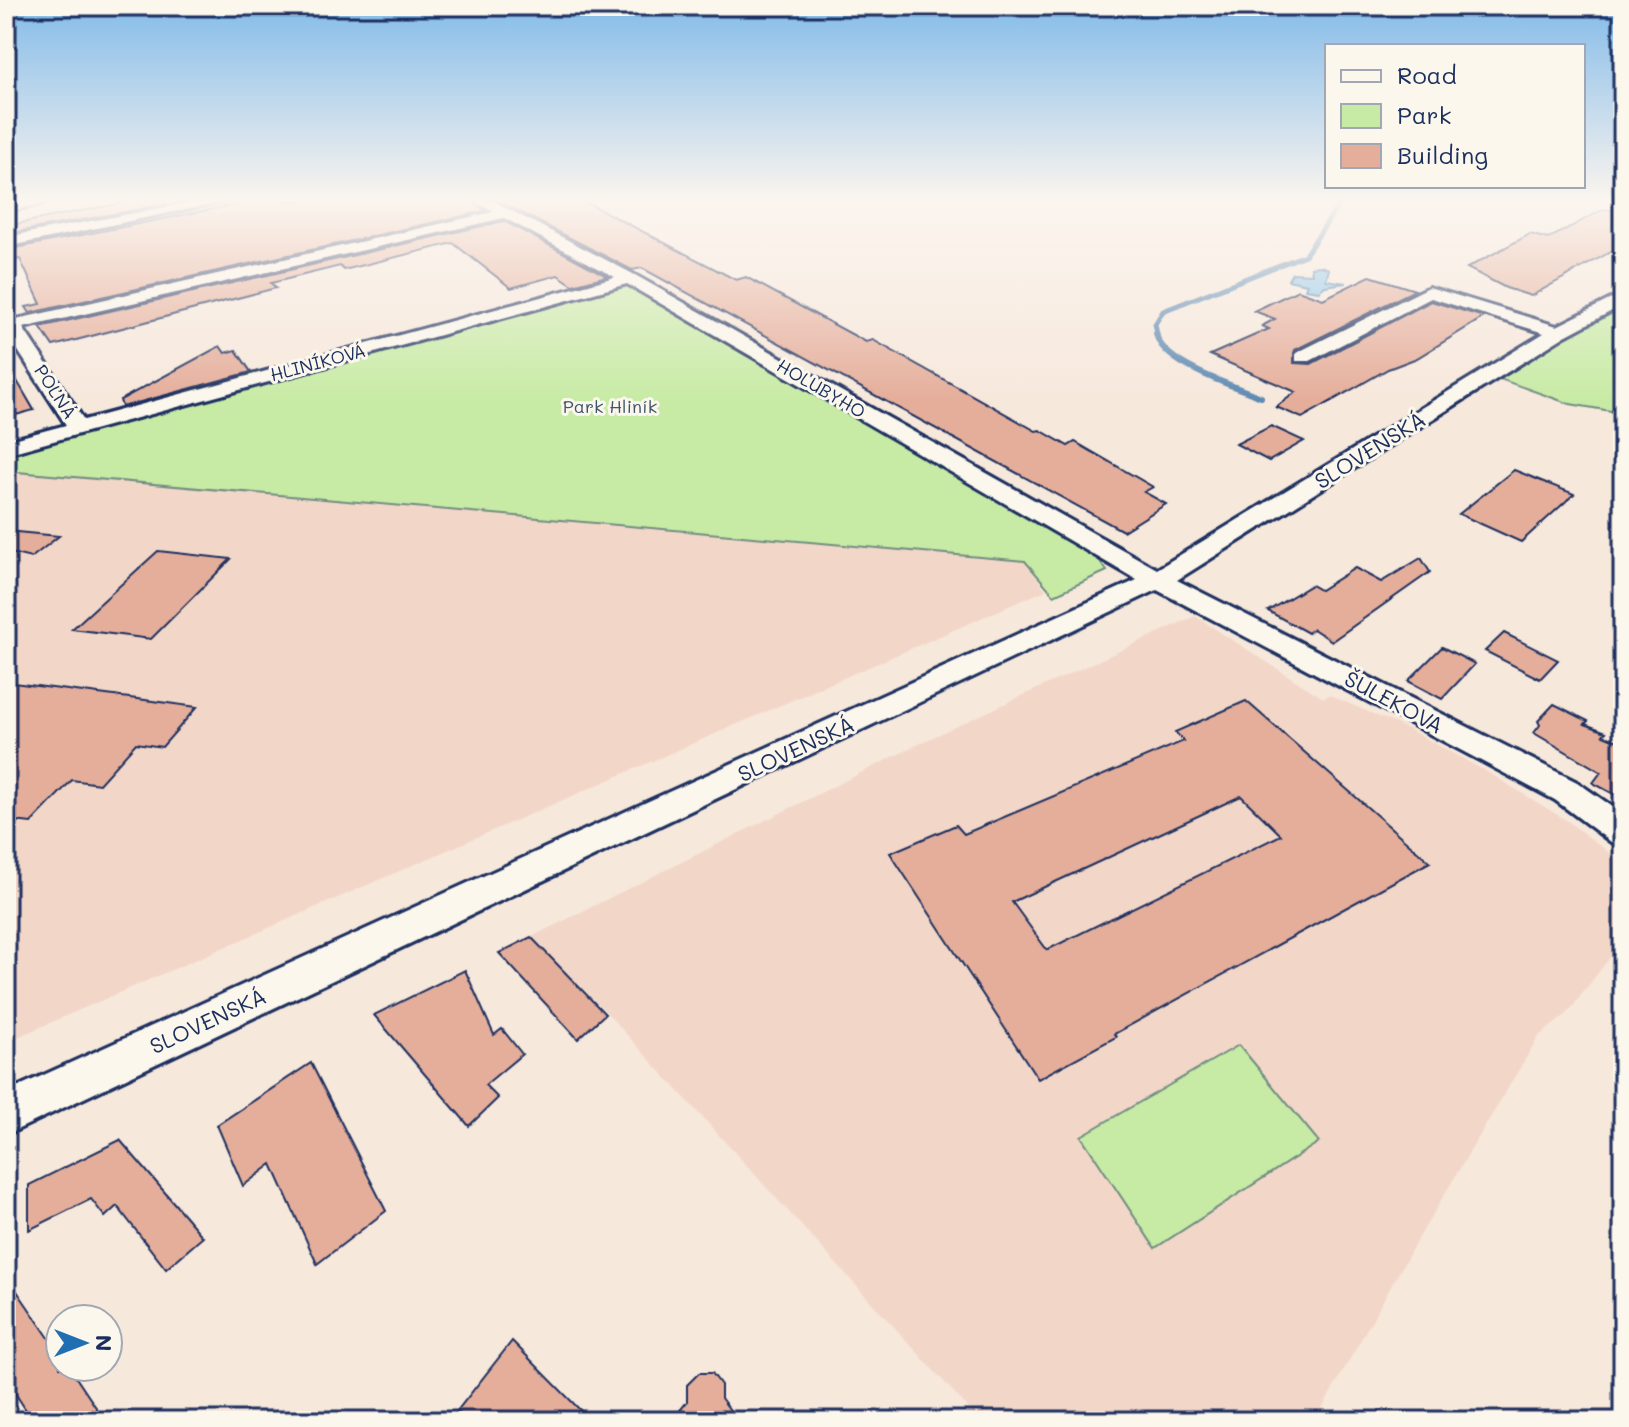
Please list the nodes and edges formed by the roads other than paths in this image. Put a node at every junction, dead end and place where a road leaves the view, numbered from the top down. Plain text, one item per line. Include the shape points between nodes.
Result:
1 (263, 267) edge
2 (607, 267) edge
3 (629, 278) junction
4 (1623, 298) edge
5 (8, 323) edge
6 (1559, 332) junction
7 (1303, 357) dead end
8 (78, 428) junction
9 (6, 448) edge
10 (1160, 579) junction
11 (1623, 832) edge
12 (6, 1114) edge

1 - 5 street
2 - 3 street, HOLUBYHO
3 - 8 street, HLINÍKOVÁ
3 - 10 street, HOLUBYHO
4 - 6 street, SLOVENSKÁ
5 - 8 street, POĽNÁ
6 - 7 street via 1429,292
6 - 10 street, SLOVENSKÁ
8 - 9 street, HLINÍKOVÁ
10 - 11 street, ŠULEKOVA via 1566,791
10 - 12 street, SLOVENSKÁ

